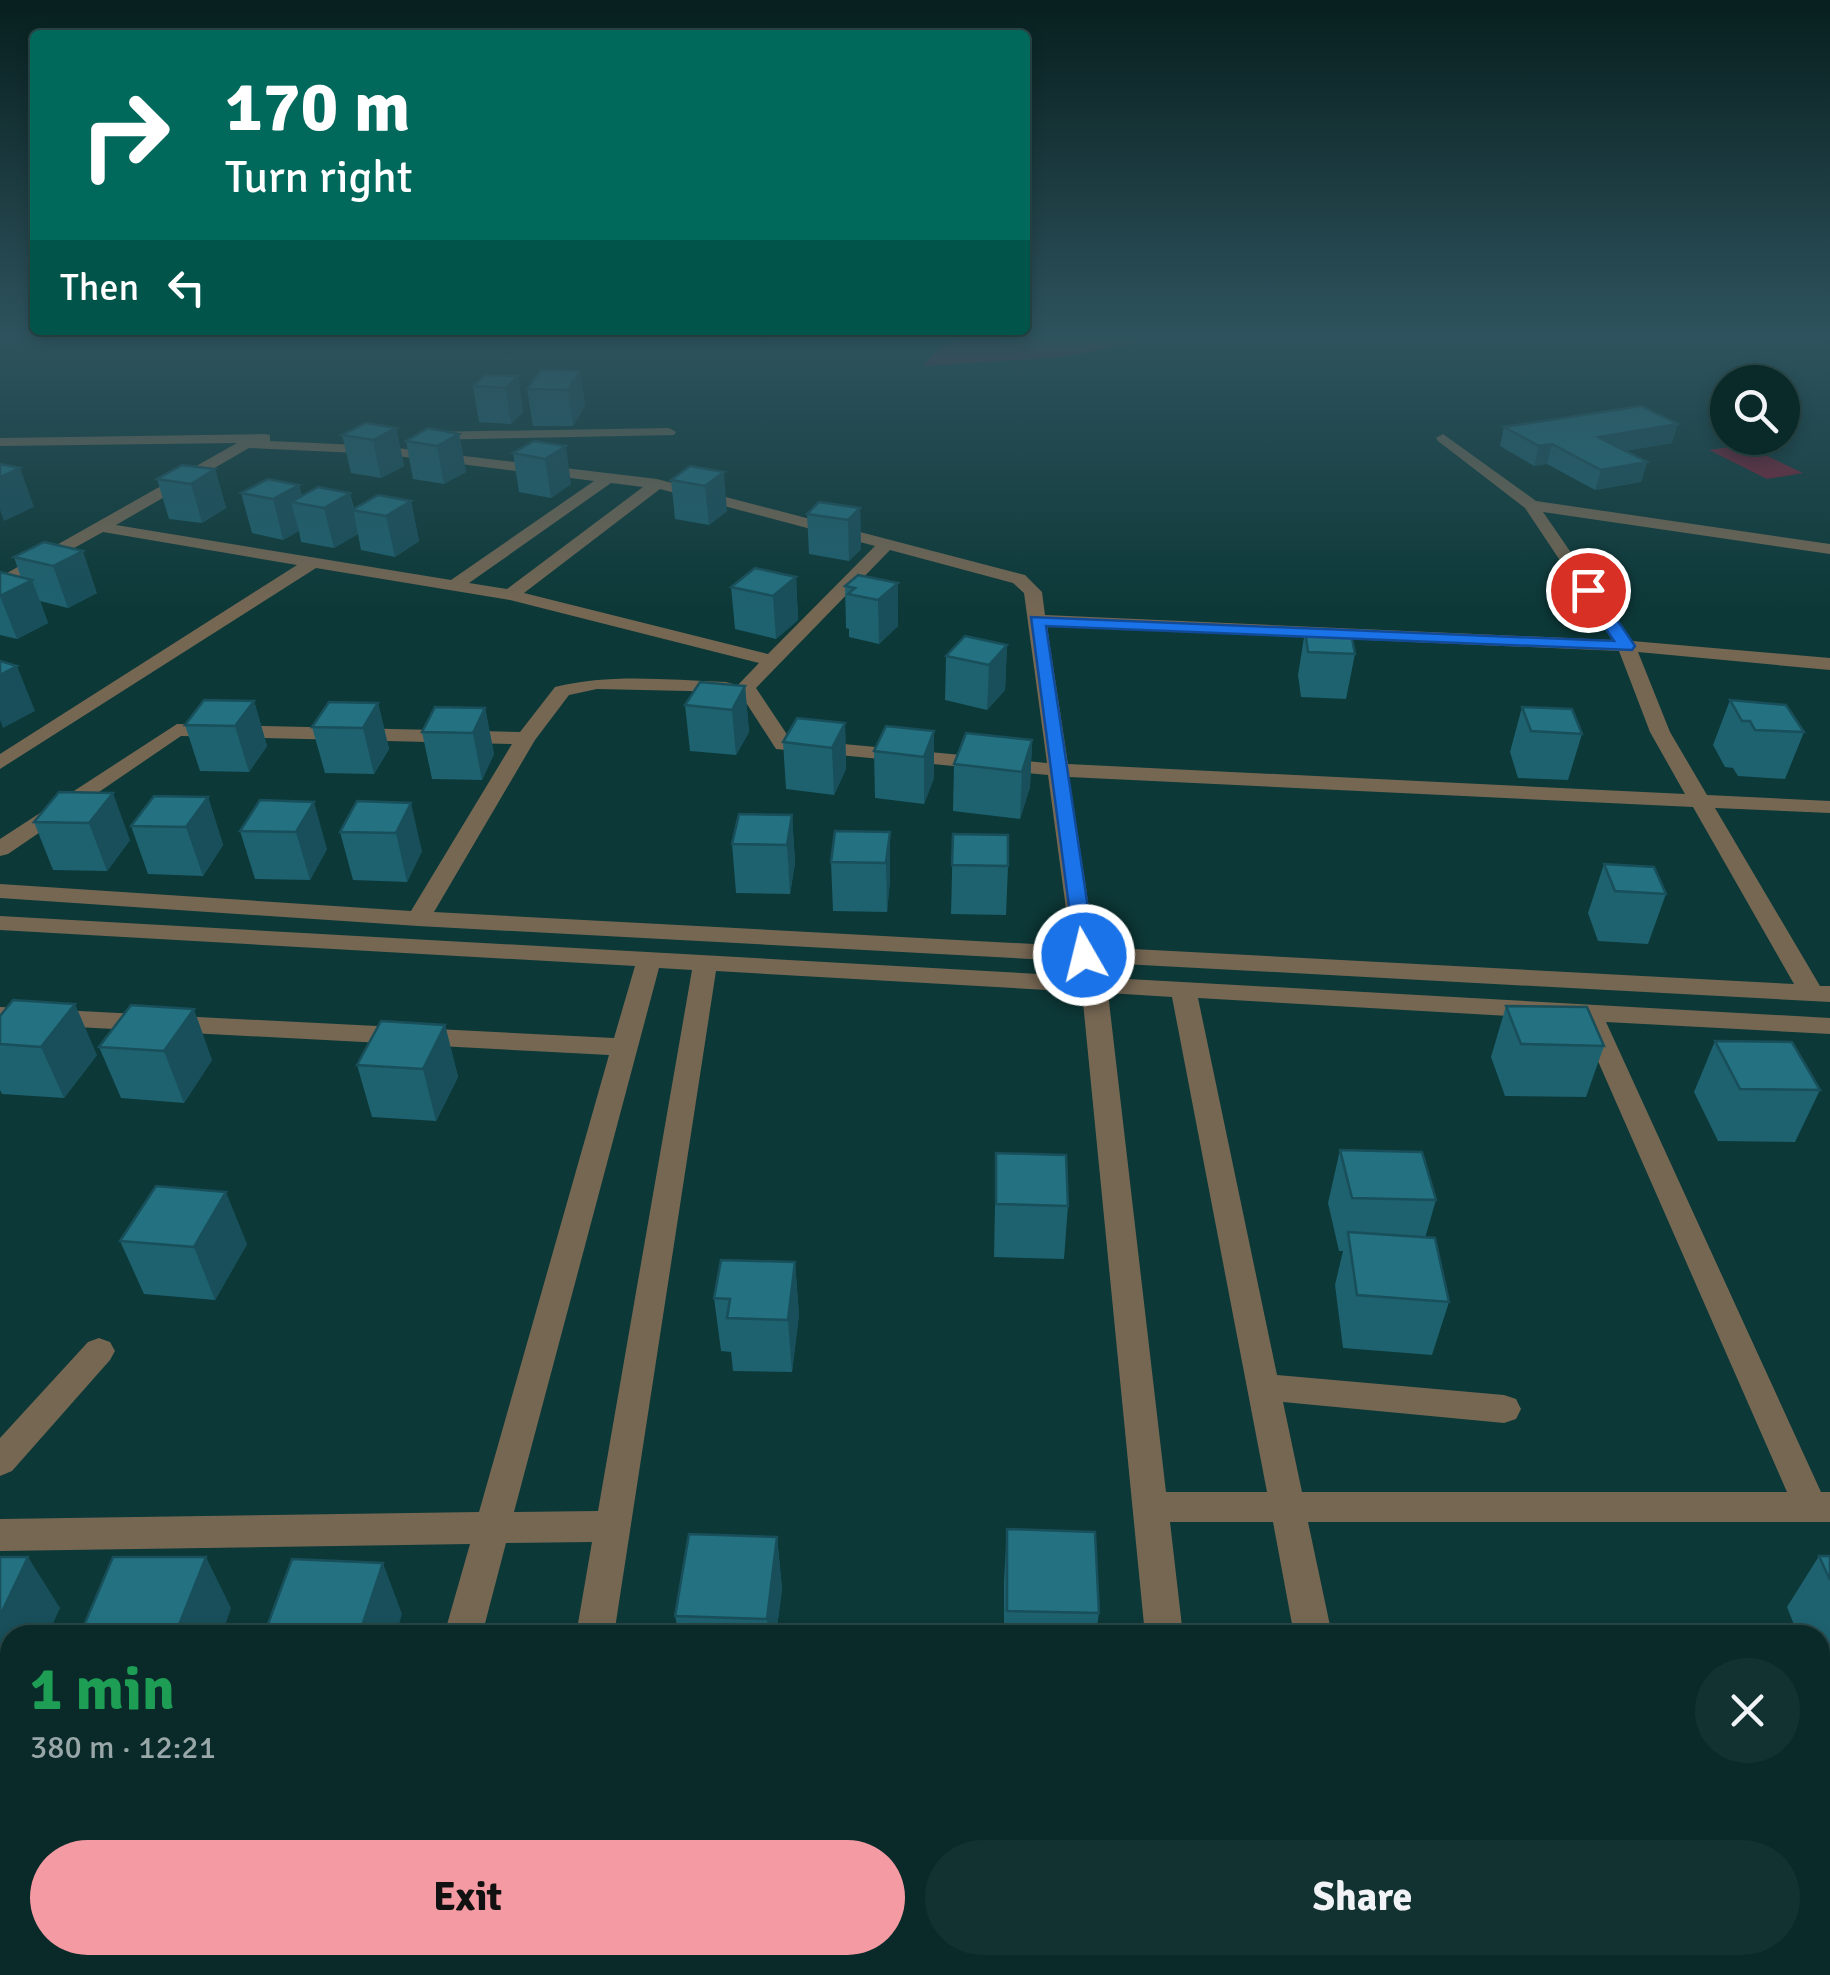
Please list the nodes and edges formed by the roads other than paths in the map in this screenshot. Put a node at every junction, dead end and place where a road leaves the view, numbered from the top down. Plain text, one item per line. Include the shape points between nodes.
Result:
1 (670, 432) dead end
2 (1443, 438) dead end
3 (252, 441) junction
4 (0, 442) edge
5 (610, 476) junction
6 (657, 484) junction
7 (1531, 505) junction
8 (101, 527) junction
9 (889, 542) junction
10 (1830, 549) edge
11 (313, 562) junction
12 (5, 576) edge
13 (454, 586) junction
14 (510, 596) junction
15 (1037, 620) junction
16 (1626, 646) junction
17 (772, 661) junction
18 (1830, 664) edge
19 (746, 687) junction
20 (526, 738) junction
21 (0, 763) edge
22 (1059, 770) junction
23 (1700, 800) junction
24 (1830, 807) edge
25 (0, 848) edge
26 (0, 891) edge
27 (418, 918) junction
28 (0, 923) edge
29 (649, 960) junction
30 (705, 963) junction
31 (1089, 969) junction
32 (1183, 988) junction
33 (1821, 993) edge
34 (0, 1014) edge
35 (1589, 1014) junction
36 (1830, 1026) edge
37 (624, 1048) junction
38 (99, 1350) dead end
39 (1263, 1387) junction
40 (1504, 1409) dead end
41 (0, 1461) edge
42 (1150, 1507) junction
43 (1288, 1507) junction
44 (1821, 1507) edge
45 (613, 1526) junction
46 (492, 1528) junction
47 (0, 1535) edge
48 (466, 1625) edge
49 (597, 1625) edge
50 (1163, 1625) edge
51 (1311, 1625) edge

1 - 3 street
2 - 7 street
3 - 4 street
3 - 5 street
3 - 8 street
5 - 6 street
5 - 13 street
6 - 9 street
6 - 14 street
7 - 10 street
7 - 16 street
8 - 11 street
8 - 12 street
9 - 15 street via 1019,578 1033,592
9 - 17 street
11 - 13 street
11 - 21 street
13 - 14 street
14 - 17 street
15 - 16 street
15 - 22 street
16 - 18 street
16 - 23 street via 1660,732
17 - 19 street
19 - 20 street via 576,686 558,694
19 - 22 street via 784,746
20 - 25 street via 177,730
20 - 27 street
22 - 23 street
22 - 31 street
23 - 24 street
23 - 33 street
26 - 27 street
27 - 31 street
28 - 29 street
29 - 30 street
29 - 37 street
30 - 31 street
30 - 45 street
31 - 32 street
31 - 33 street
31 - 42 street
32 - 35 street
32 - 39 street
34 - 37 street
35 - 36 street
35 - 44 street
37 - 46 street
38 - 41 street
39 - 40 street
39 - 43 street
42 - 43 street
42 - 50 street
43 - 44 street
43 - 51 street
45 - 46 street
45 - 49 street
46 - 47 street
46 - 48 street

